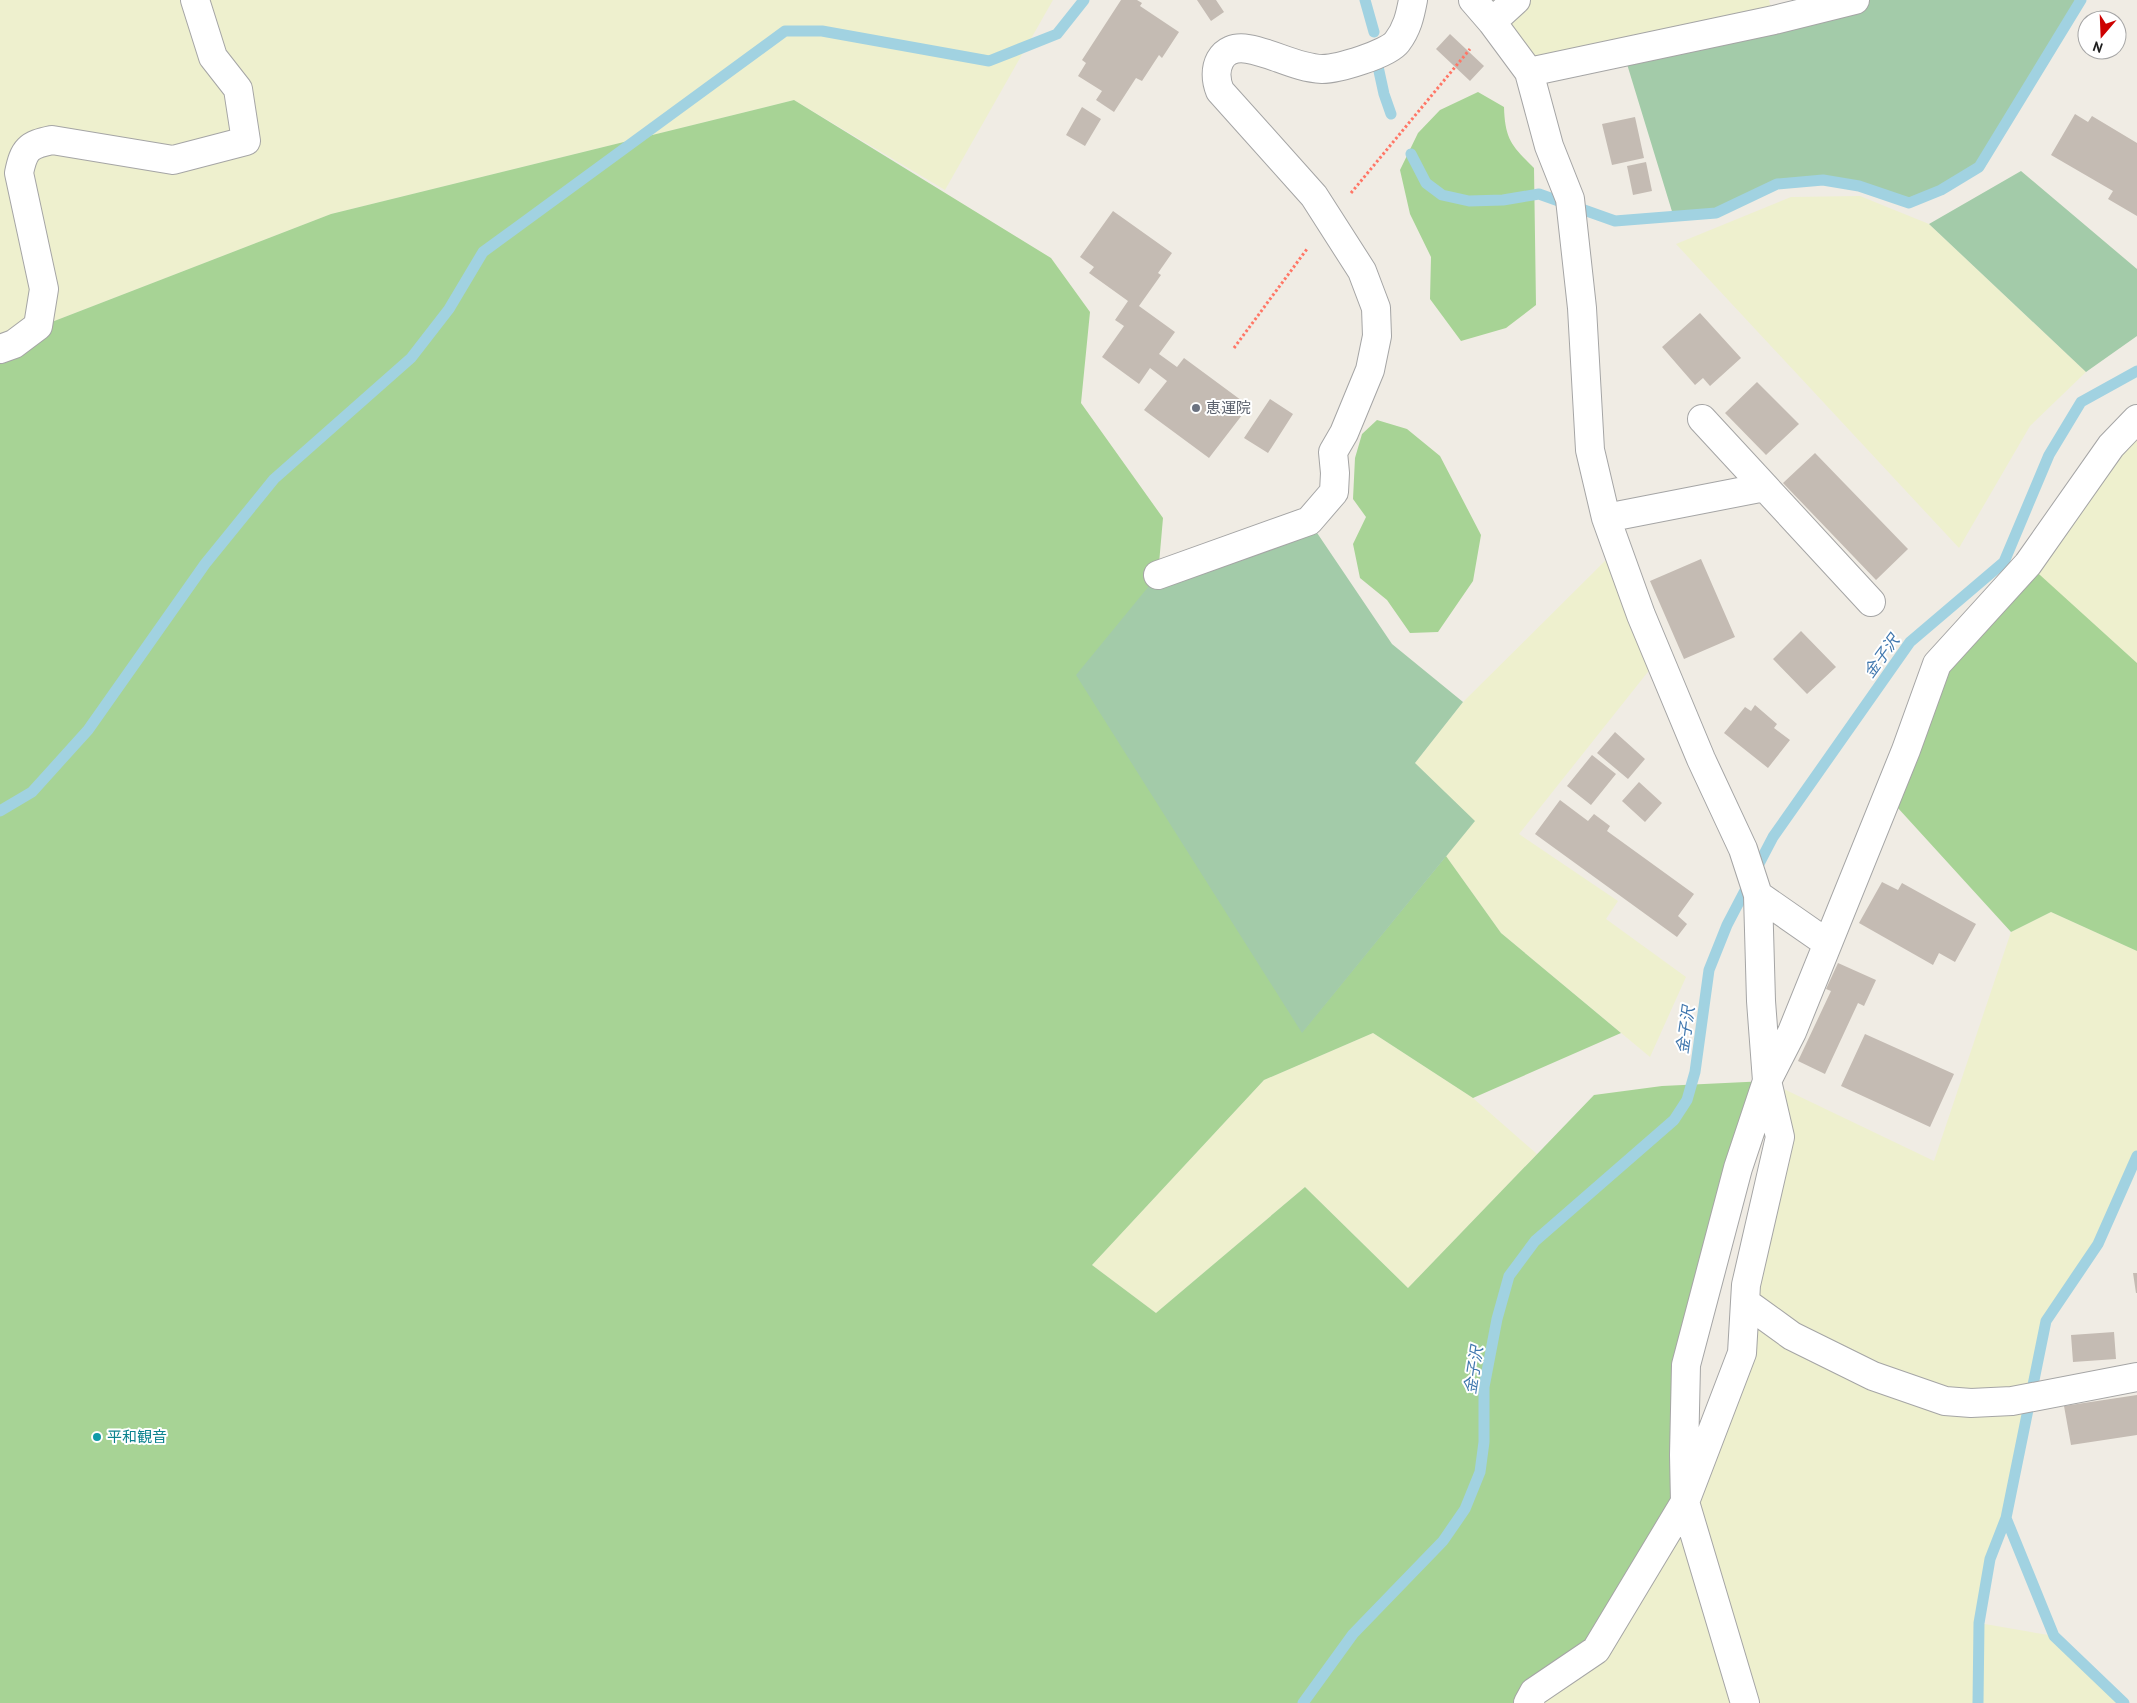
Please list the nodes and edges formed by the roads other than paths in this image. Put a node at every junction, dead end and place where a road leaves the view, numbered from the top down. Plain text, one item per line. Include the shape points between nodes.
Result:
1 (195, 0) edge
2 (1413, 0) edge
3 (1473, 0) edge
4 (1516, 0) edge
5 (1855, 0) edge
6 (1492, 22) junction
7 (1529, 72) junction
8 (0, 349) edge
9 (1702, 419) dead end
10 (2137, 419) edge
11 (1765, 487) junction
12 (1606, 518) junction
13 (1158, 575) dead end
14 (1871, 602) dead end
15 (1758, 895) junction
16 (1828, 943) junction
17 (1767, 1081) junction
18 (1745, 1302) junction
19 (2137, 1378) edge
20 (1685, 1502) junction
21 (1528, 1703) edge
22 (1745, 1703) edge

1 - 8 street via 213,57 238,89 246,141 173,160 52,140 34,144 23,154 19,173 44,289 38,326 14,344
2 - 13 street via 1409,23 1396,44 1356,63 1322,69 1237,48 1220,59 1216,70 1220,91 1314,196 1362,271 1376,308 1377,336 1370,370 1344,433 1332,452 1334,492 1309,521
3 - 6 street
4 - 6 street
5 - 7 street
6 - 7 street
7 - 12 street via 1571,210 1582,308 1590,450
9 - 11 street
10 - 16 street via 2111,446 2028,564 1937,664
11 - 12 street
11 - 14 street
12 - 15 street via 1641,615 1697,750 1743,849
15 - 16 street
15 - 17 street
16 - 17 street via 1792,1032
17 - 18 street via 1780,1137 1746,1285
17 - 20 street via 1738,1168 1686,1365
18 - 19 street via 1792,1336 1873,1376 1945,1401 2012,1401
18 - 20 street via 1742,1353
20 - 21 street via 1596,1650 1534,1692
20 - 22 street

